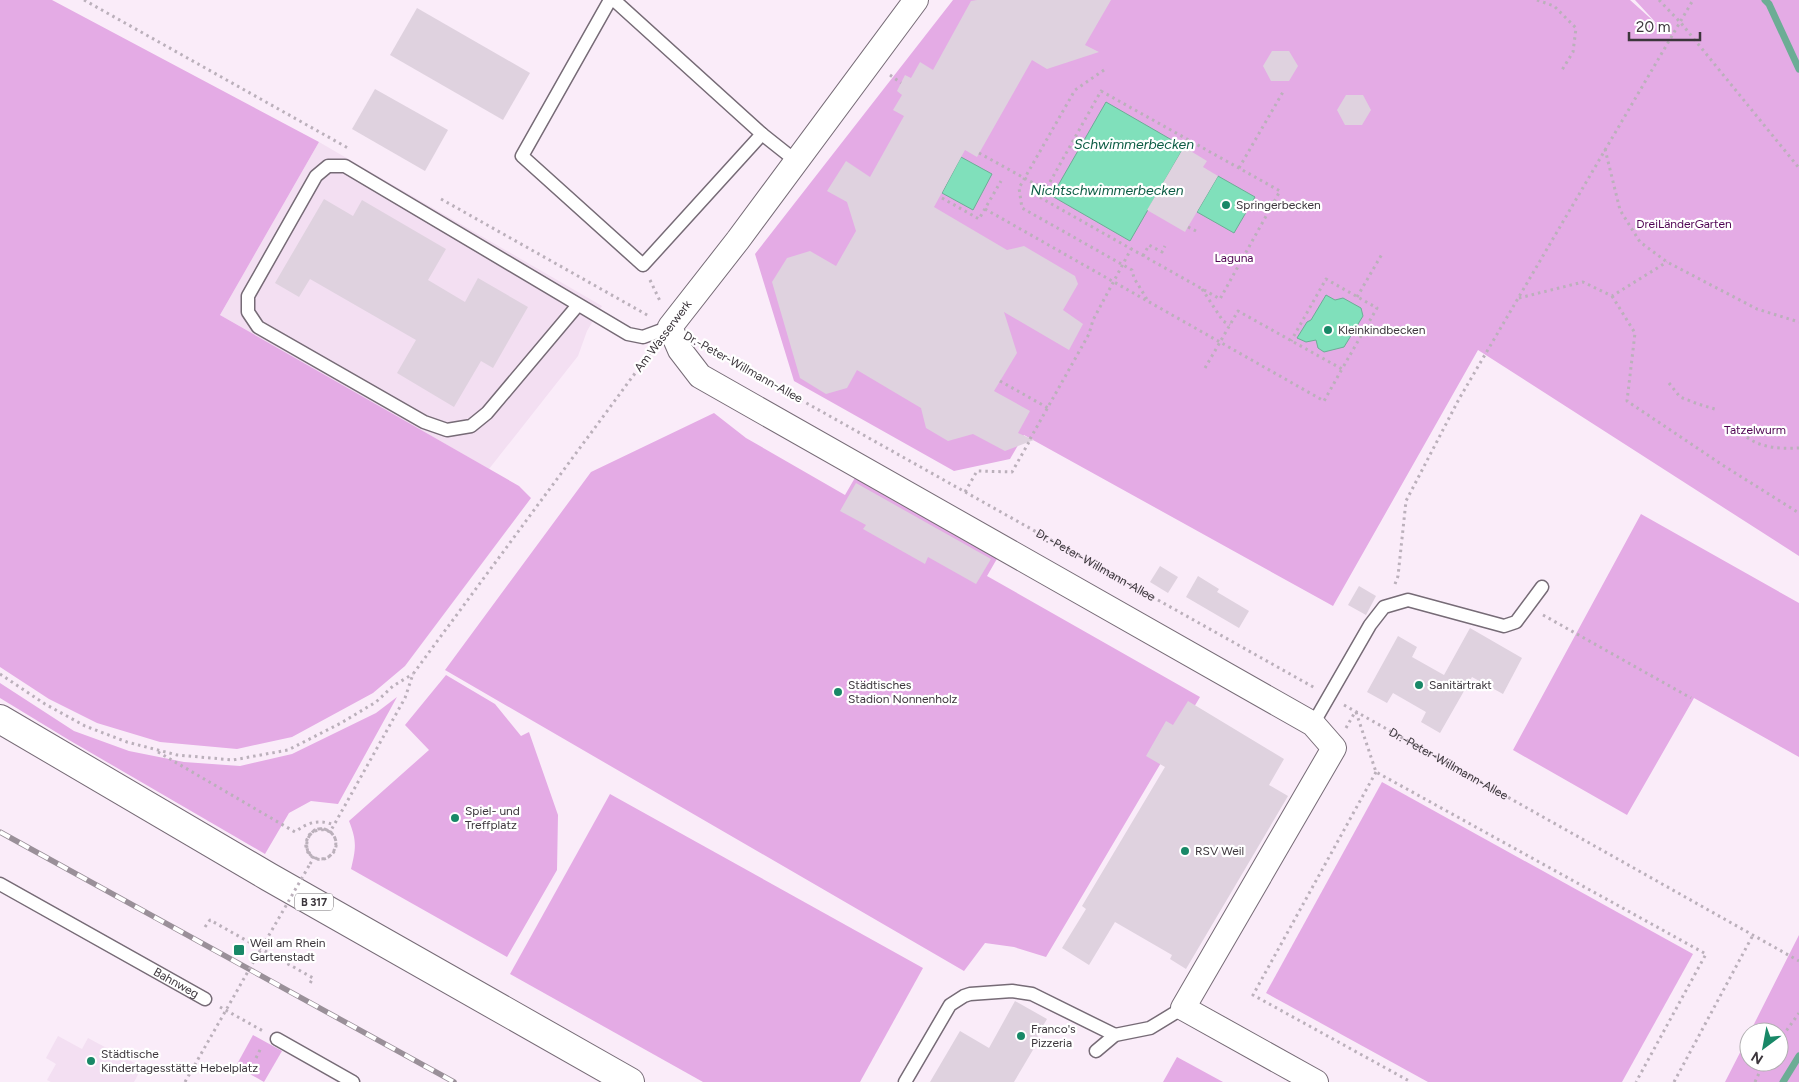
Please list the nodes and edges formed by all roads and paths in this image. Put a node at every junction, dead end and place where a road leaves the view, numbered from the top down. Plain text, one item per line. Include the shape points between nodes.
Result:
1 (610, 0) edge
2 (614, 0) edge
3 (916, 0) edge
4 (1537, 0) edge
5 (1550, 0) edge
6 (1659, 0) edge
7 (1693, 0) edge
8 (1554, 6) junction
9 (1681, 23) junction
10 (1104, 70) dead end
11 (1562, 70) dead end
12 (886, 72) dead end
13 (901, 83) dead end
14 (1283, 92) dead end
15 (762, 134) junction
16 (1604, 149) junction
17 (979, 153) dead end
18 (796, 161) junction
19 (1239, 168) junction
20 (1799, 168) edge
21 (1025, 178) junction
22 (1001, 180) dead end
23 (1046, 190) junction
24 (942, 198) dead end
25 (984, 209) junction
26 (1188, 227) dead end
27 (1196, 231) dead end
28 (1165, 246) dead end
29 (1131, 249) junction
30 (1382, 254) dead end
31 (1143, 256) junction
32 (1667, 262) junction
33 (643, 265) junction
34 (1122, 265) junction
35 (1114, 282) junction
36 (1202, 288) junction
37 (1612, 296) junction
38 (1357, 297) junction
39 (1518, 298) junction
40 (1149, 302) junction
41 (578, 305) junction
42 (1799, 322) edge
43 (1230, 325) junction
44 (670, 327) junction
45 (1291, 341) junction
46 (1221, 342) junction
47 (704, 346) dead end
48 (1205, 368) dead end
49 (1342, 369) junction
50 (1000, 381) dead end
51 (1669, 382) dead end
52 (1048, 408) junction
53 (1718, 410) dead end
54 (1742, 433) dead end
55 (1799, 448) edge
56 (965, 492) junction
57 (1799, 513) edge
58 (1542, 586) dead end
59 (1528, 606) junction
60 (1384, 607) junction
61 (0, 674) edge
62 (414, 674) junction
63 (1328, 696) junction
64 (1691, 698) dead end
65 (1356, 712) junction
66 (0, 718) edge
67 (1313, 724) junction
68 (153, 749) junction
69 (1376, 772) junction
70 (334, 825) junction
71 (0, 884) edge
72 (206, 927) dead end
73 (1753, 935) junction
74 (261, 948) junction
75 (1799, 960) edge
76 (309, 985) dead end
77 (206, 999) joint
78 (1184, 1008) junction
79 (226, 1010) junction
80 (1799, 1013) edge
81 (1789, 1027) edge
82 (1115, 1035) junction
83 (276, 1038) joint
84 (1096, 1051) dead end
85 (185, 1082) edge
86 (353, 1082) edge
87 (630, 1082) edge
88 (905, 1082) edge
89 (1316, 1082) edge
90 (1412, 1082) edge
91 (1636, 1082) edge
92 (1674, 1082) edge

1 - 33 lane via 522,156
2 - 15 lane
3 - 18 street, Am Wasserwerk
4 - 8 path
5 - 8 path
6 - 9 path
7 - 9 path
8 - 11 path via 1576,28 1573,52
9 - 16 path
9 - 20 path
10 - 21 path via 1075,90
12 - 13 path
14 - 19 path
15 - 18 lane
15 - 33 lane
16 - 32 path via 1620,210 1640,242
16 - 39 path
17 - 21 path
18 - 44 street, Am Wasserwerk
19 - 23 path via 1101,91
19 - 36 path via 1280,191 1220,298
21 - 23 path
21 - 34 path via 1020,188 1022,208
22 - 25 path
23 - 29 path via 1041,198
24 - 25 path via 979,219
25 - 35 path
26 - 27 path
28 - 31 path via 1162,252 1149,245
29 - 31 path
29 - 34 path
30 - 38 path
31 - 36 path
32 - 37 path
32 - 42 path via 1757,309
33 - 44 path
34 - 35 path
34 - 40 path via 1132,270
35 - 40 path
35 - 52 path
36 - 43 path via 1223,321
37 - 39 path via 1583,282
37 - 57 path via 1635,333 1627,401
38 - 45 path via 1326,279
38 - 49 path via 1376,308
39 - 60 path via 1459,399 1406,501 1398,576
40 - 46 path
41 - 41 lane via 345,166 328,166 316,176 248,296 248,312 258,327 424,422 447,430 471,426 487,413
41 - 44 lane via 628,334 643,337
43 - 45 path via 1238,311
43 - 46 path
44 - 62 path, Am Wasserwerk
44 - 67 street, Dr.-Peter-Willmann-Allee via 680,350 700,376
45 - 49 path
46 - 48 path
46 - 49 path via 1324,401
47 - 56 path, Dr.-Peter-Willmann-Allee
50 - 52 path
51 - 53 path via 1680,397
52 - 56 path via 1012,472 977,470
54 - 55 path via 1748,439 1767,446
56 - 63 path, Dr.-Peter-Willmann-Allee
58 - 59 lane
59 - 60 lane via 1516,622 1504,626 1408,600
59 - 64 path
60 - 63 lane
61 - 68 path via 85,726
62 - 68 path via 393,686 376,702 288,750 233,760 176,755
62 - 70 path via 405,698
63 - 65 path, Dr.-Peter-Willmann-Allee
63 - 67 lane
65 - 69 path
65 - 73 path, Dr.-Peter-Willmann-Allee
66 - 87 main road, B 317 via 261,872
67 - 78 street, Dr.-Peter-Willmann-Allee via 1334,748
68 - 70 path via 295,832 303,825 315,822
69 - 90 path via 1253,995
69 - 91 path via 1706,954
70 - 74 path, bridge via 330,832 327,830 323,829 320,829 316,830 312,832 309,835 307,839 306,843 306,848 309,853 310,855 313,857 318,859 321,859 327,858 331,855 335,849 336,844 335,839 333,835 329,831 325,830 322,829 318,829 314,831 310,833 307,838 306,841 306,846 307,850 311,856 315,858 319,859 322,859 325,858 329,857 333,853 336,847 336,840 332,833 327,831 323,829 318,829 313,831 309,836 307,840 306,845 307,850 309,854 314,858
71 - 77 lane, Bahnweg
72 - 74 path via 210,920
73 - 75 path, Dr.-Peter-Willmann-Allee
73 - 92 path
74 - 76 path via 313,978
74 - 79 path, bridge
77 - 79 path, Bahnweg
78 - 82 lane via 1150,1028
78 - 89 street
79 - 83 path, Bahnweg
79 - 85 path
80 - 81 path
82 - 84 lane
82 - 88 lane via 1032,994 1012,991 970,994 950,1006
83 - 86 lane

